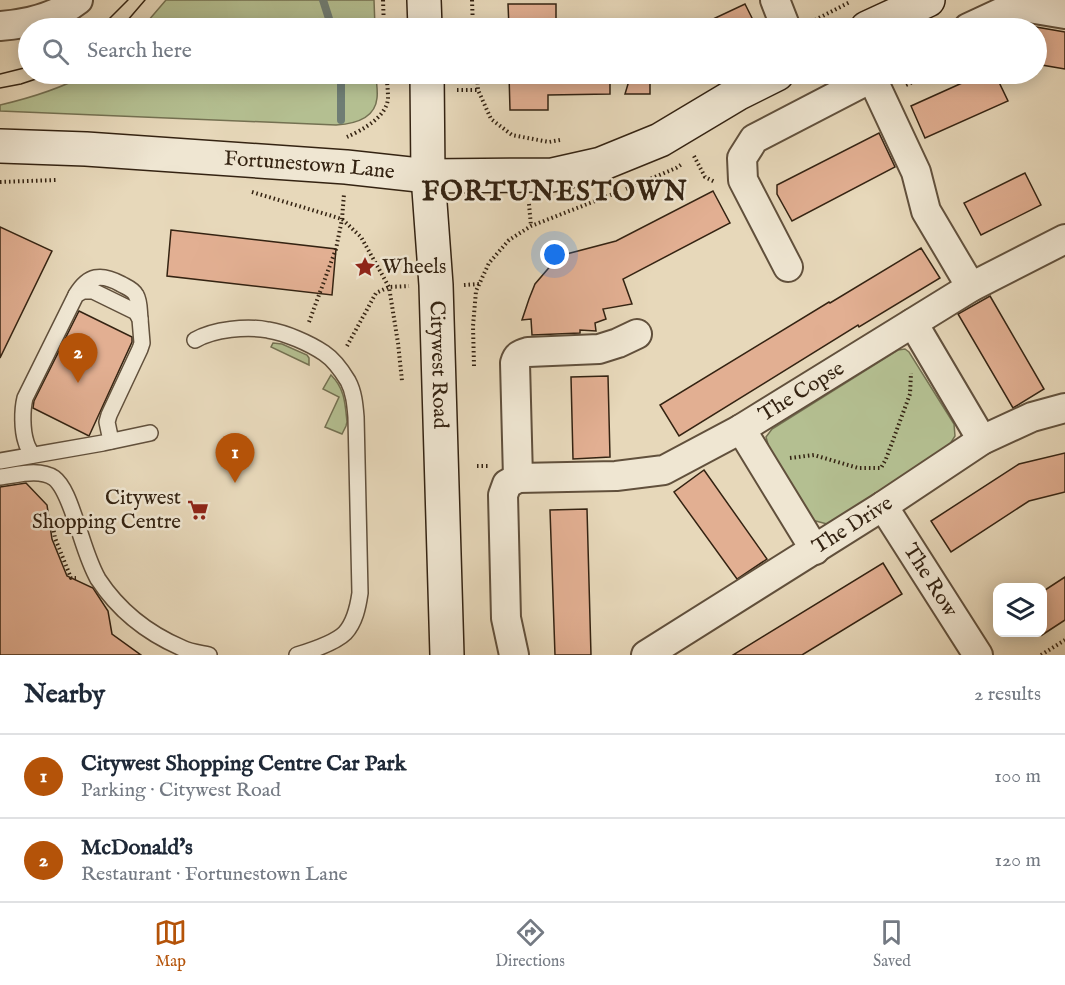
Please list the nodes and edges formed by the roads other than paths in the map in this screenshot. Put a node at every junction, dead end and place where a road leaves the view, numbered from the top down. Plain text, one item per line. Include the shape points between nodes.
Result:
1 (78, 0) edge
2 (424, 0) edge
3 (775, 0) edge
4 (928, 0) edge
5 (1065, 14) edge
6 (44, 18) edge
7 (425, 18) edge
8 (790, 18) edge
9 (889, 18) edge
10 (990, 18) edge
11 (18, 23) edge
12 (0, 26) edge
13 (427, 84) edge
14 (757, 84) edge
15 (860, 84) edge
16 (878, 84) edge
17 (0, 146) edge
18 (175, 156) junction
19 (0, 168) edge
20 (428, 176) junction
21 (1065, 239) edge
22 (788, 267) dead end
23 (971, 287) junction
24 (913, 323) junction
25 (637, 334) dead end
26 (195, 340) dead end
27 (1065, 408) edge
28 (741, 429) junction
29 (150, 434) dead end
30 (982, 440) junction
31 (111, 441) junction
32 (32, 455) junction
33 (0, 460) edge
34 (0, 477) edge
35 (518, 478) junction
36 (883, 506) junction
37 (815, 550) junction
38 (209, 655) edge
39 (297, 655) edge
40 (447, 655) edge
41 (514, 655) edge
42 (646, 655) edge
43 (978, 655) edge

1 - 6 street
2 - 7 street
3 - 8 street
4 - 9 street
5 - 10 street via 1023,7
11 - 12 street
13 - 20 street, Citywest Road
14 - 20 street, Fortunestown Lane via 660,140 601,164 552,175
15 - 22 street via 754,139 742,158 743,180
16 - 23 street via 916,172 926,211
17 - 18 street, Fortunestown Lane
18 - 19 street via 142,166
18 - 20 street, Fortunestown Lane
20 - 40 street, Citywest Road via 436,285
21 - 23 street, The Copse
23 - 24 street, The Copse
24 - 28 street, The Copse
24 - 30 street
25 - 35 street via 599,349 520,354 515,363
26 - 39 lane via 215,332 268,330 302,340 326,354 348,382 354,401 359,604 344,634
27 - 30 street, The Drive via 1032,417
28 - 35 street, The Copse via 664,470 616,476
28 - 37 street
29 - 31 lane
30 - 36 street, The Drive
31 - 32 lane
31 - 32 lane via 109,415 140,350 140,319 136,312 93,291 83,291 76,295 25,398 22,411 26,444
32 - 33 lane
34 - 38 lane via 41,473 55,479 68,500 88,557 110,595 130,617 155,634 184,649
35 - 41 street via 507,484 503,495 506,618
36 - 37 street, The Drive
36 - 43 street, The Row
37 - 42 street, The Drive

